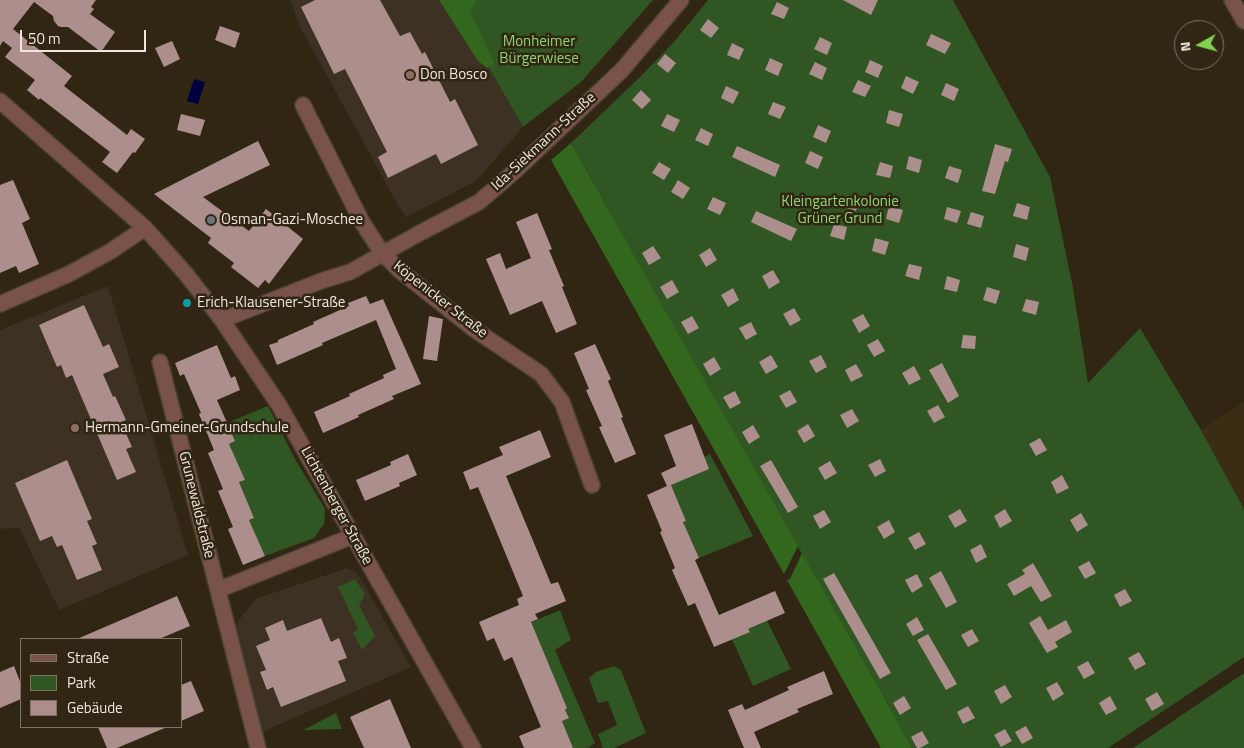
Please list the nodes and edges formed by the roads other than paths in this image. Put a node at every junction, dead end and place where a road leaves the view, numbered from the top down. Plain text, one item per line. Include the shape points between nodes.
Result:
1 (682, 0) edge
2 (1232, 0) edge
3 (1244, 21) edge
4 (0, 100) edge
5 (303, 105) dead end
6 (145, 228) junction
7 (382, 253) junction
8 (0, 304) edge
9 (222, 320) junction
10 (160, 362) dead end
11 (592, 485) dead end
12 (353, 536) junction
13 (218, 590) junction
14 (258, 748) edge
15 (474, 748) edge

1 - 7 street, Ida-Siekmann-Straße via 622,70 479,202
2 - 3 street
4 - 6 street, Lichtenberger Straße
5 - 7 street via 362,222
6 - 8 street via 69,274
6 - 9 street, Lichtenberger Straße
7 - 9 street, Köpenicker Straße via 350,272
7 - 11 street, Köpenicker Straße via 475,330 541,374 562,402
9 - 12 street, Lichtenberger Straße via 279,405
10 - 13 street, Grunewaldstraße
12 - 13 street
12 - 15 street, Lichtenberger Straße
13 - 14 street, Grunewaldstraße

